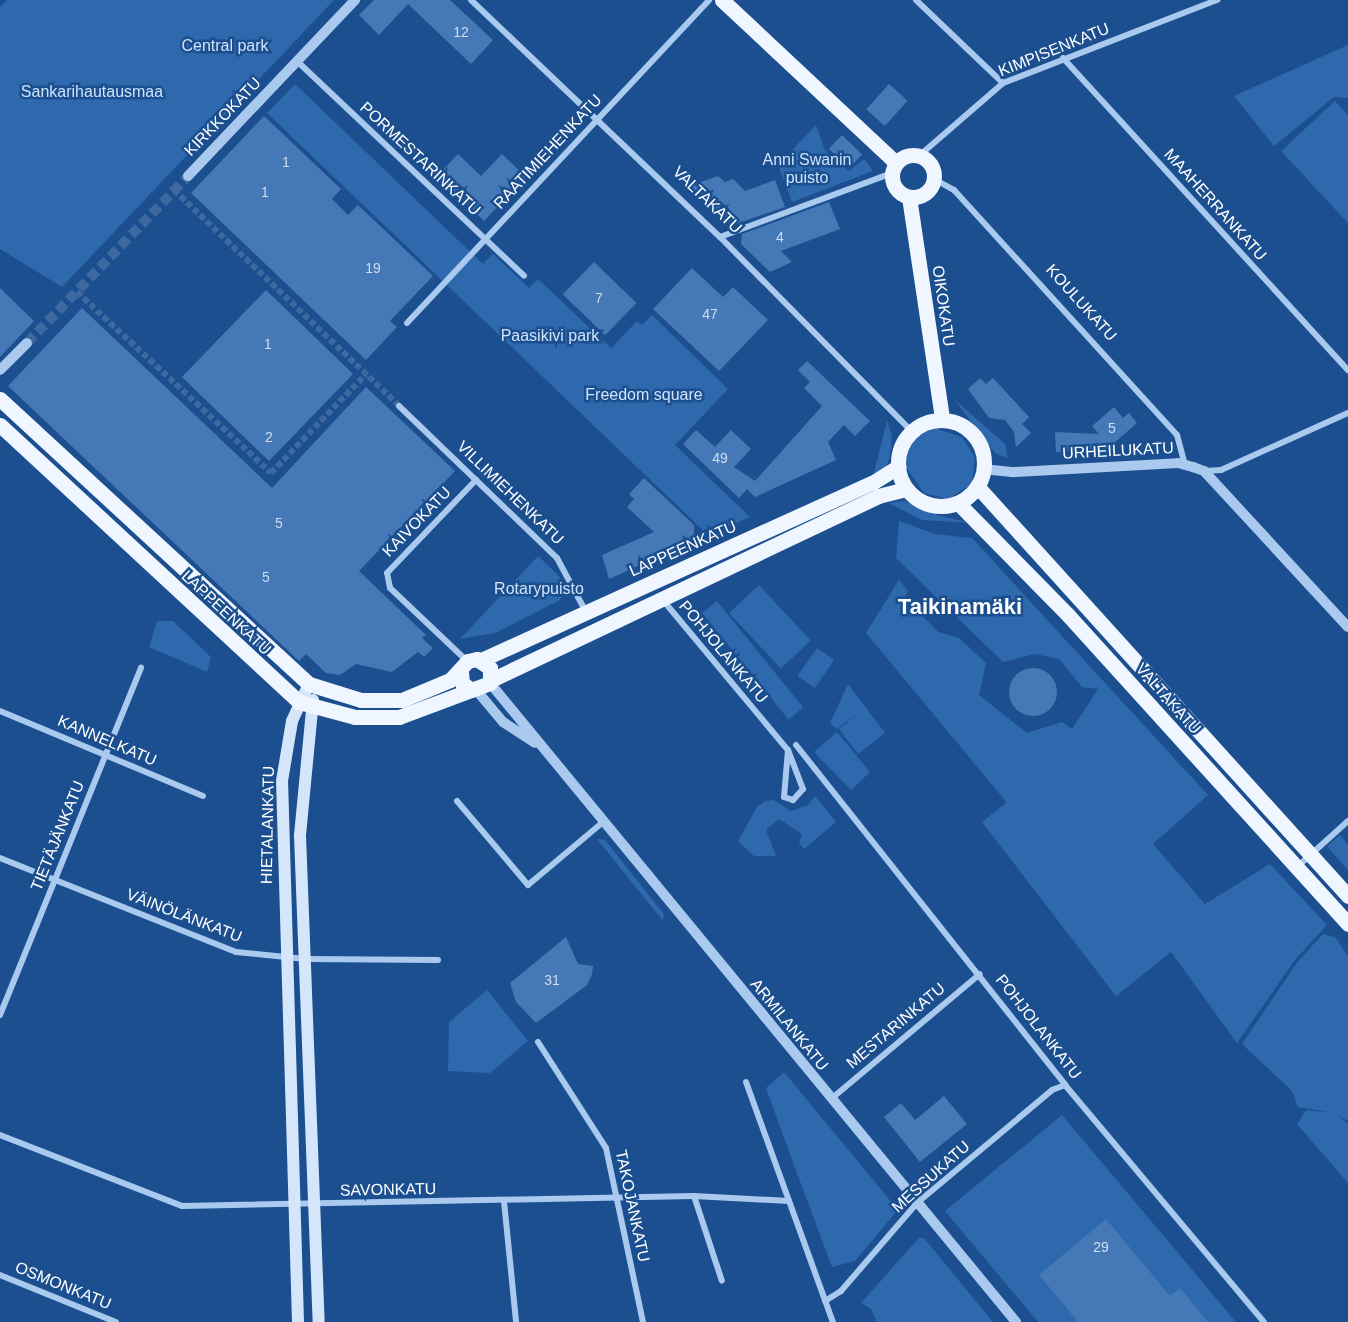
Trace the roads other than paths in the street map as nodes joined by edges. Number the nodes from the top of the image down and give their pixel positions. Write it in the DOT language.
graph roads {
  1 [pos="355,0"];
  2 [pos="471,0"];
  3 [pos="709,0"];
  4 [pos="722,0"];
  5 [pos="916,0"];
  6 [pos="1217,0"];
  7 [pos="1063,58"];
  8 [pos="298,62"];
  9 [pos="1003,82"];
  10 [pos="597,119"];
  11 [pos="920,155"];
  12 [pos="894,168"];
  13 [pos="188,176"];
  14 [pos="934,179"];
  15 [pos="909,197"];
  16 [pos="720,237"];
  17 [pos="486,239"];
  18 [pos="524,276"];
  19 [pos="407,322"];
  20 [pos="27,343"];
  21 [pos="0,370"];
  22 [pos="1348,370"];
  23 [pos="0,399"];
  24 [pos="399,405"];
  25 [pos="1348,413"];
  26 [pos="942,419"];
  27 [pos="0,425"];
  28 [pos="911,431"];
  29 [pos="1185,464"];
  30 [pos="898,467"];
  31 [pos="983,469"];
  32 [pos="1204,471"];
  33 [pos="476,480"];
  34 [pos="977,486"];
  35 [pos="906,489"];
  36 [pos="958,502"];
  37 [pos="662,599"];
  38 [pos="587,612"];
  39 [pos="1348,627"];
  40 [pos="470,664"];
  41 [pos="141,668"];
  42 [pos="309,684"];
  43 [pos="482,686"];
  44 [pos="299,702"];
  45 [pos="315,710"];
  46 [pos="0,711"];
  47 [pos="796,745"];
  48 [pos="541,747"];
  49 [pos="788,750"];
  50 [pos="106,755"];
  51 [pos="203,796"];
  52 [pos="458,801"];
  53 [pos="1348,821"];
  54 [pos="603,822"];
  55 [pos="1310,855"];
  56 [pos="0,858"];
  57 [pos="1297,868"];
  58 [pos="55,880"];
  59 [pos="1348,896"];
  60 [pos="1348,924"];
  61 [pos="285,958"];
  62 [pos="306,959"];
  63 [pos="438,960"];
  64 [pos="980,974"];
  65 [pos="0,1015"];
  66 [pos="538,1042"];
  67 [pos="746,1082"];
  68 [pos="1065,1084"];
  69 [pos="831,1099"];
  70 [pos="0,1135"];
  71 [pos="694,1196"];
  72 [pos="616,1197"];
  73 [pos="504,1202"];
  74 [pos="789,1202"];
  75 [pos="917,1203"];
  76 [pos="294,1206"];
  77 [pos="315,1206"];
  78 [pos="0,1275"];
  79 [pos="722,1281"];
  80 [pos="825,1300"];
  81 [pos="116,1322"];
  82 [pos="298,1322"];
  83 [pos="319,1322"];
  84 [pos="516,1322"];
  85 [pos="643,1322"];
  86 [pos="833,1322"];
  87 [pos="1016,1322"];
  88 [pos="1264,1322"];
  1 -- 8 [label="street, KIRKKOKATU"];
  2 -- 10 [label="street, VALTAKATU"];
  3 -- 10 [label="street, RAATIMIEHENKATU"];
  4 -- 12 [label="main road"];
  5 -- 9 [label="street"];
  6 -- 7 [label="street, KIMPISENKATU"];
  7 -- 9 [label="street, KIMPISENKATU"];
  7 -- 22 [label="street, MAAHERRANKATU"];
  8 -- 13 [label="street, KIRKKOKATU"];
  8 -- 17 [label="street, PORMESTARINKATU"];
  9 -- 11 [label="street, KIMPISENKATU"];
  10 -- 16 [label="street, VALTAKATU"];
  10 -- 17 [label="street, RAATIMIEHENKATU"];
  11 -- 12 [label="main road"];
  11 -- 14 [label="main road"];
  12 -- 15 [label="main road"];
  12 -- 16 [label="street"];
  14 -- 15 [label="main road"];
  14 -- 29 [label="street, KOULUKATU"];
  15 -- 26 [label="main road, OIKOKATU"];
  16 -- 28 [label="street, VALTAKATU"];
  17 -- 18 [label="street, PORMESTARINKATU"];
  17 -- 19 [label="street, RAATIMIEHENKATU"];
  20 -- 21 [label="street"];
  23 -- 42 [label="main road, LAPPEENKATU"];
  24 -- 33 [label="street, VILLIMIEHENKATU"];
  25 -- 32 [label="street"];
  26 -- 28 [label="main road"];
  26 -- 31 [label="main road"];
  27 -- 44 [label="main road, LAPPEENKATU"];
  28 -- 30 [label="main road"];
  29 -- 31 [label="street, URHEILUKATU"];
  29 -- 32 [label="street, URHEILUKATU"];
  30 -- 35 [label="main road"];
  30 -- 38 [label="main road, LAPPEENKATU"];
  31 -- 34 [label="main road"];
  32 -- 39 [label="street"];
  33 -- 38 [label="street, VILLIMIEHENKATU"];
  33 -- 40 [label="street, KAIVOKATU"];
  34 -- 36 [label="main road"];
  34 -- 55 [label="main road, VALTAKATU"];
  35 -- 36 [label="main road"];
  35 -- 37 [label="main road, LAPPEENKATU"];
  36 -- 57 [label="main road, VALTAKATU"];
  37 -- 43 [label="main road, LAPPEENKATU"];
  37 -- 49 [label="street, POHJOLANKATU"];
  38 -- 40 [label="main road, LAPPEENKATU"];
  40 -- 42 [label="main road, LAPPEENKATU"];
  40 -- 43 [label="main road"];
  40 -- 43 [label="main road"];
  41 -- 50 [label="street, TIETÄJÄNKATU"];
  42 -- 44 [label="main road, HIETALANKATU"];
  42 -- 45 [label="main road, HIETALANKATU"];
  43 -- 45 [label="main road, LAPPEENKATU"];
  43 -- 48 [label="street, ARMILANKATU"];
  43 -- 48 [label="street, ARMILANKATU"];
  44 -- 45 [label="main road, LAPPEENKATU"];
  44 -- 61 [label="main road, HIETALANKATU"];
  45 -- 62 [label="main road, HIETALANKATU"];
  46 -- 50 [label="street, KANNELKATU"];
  47 -- 64 [label="street, POHJOLANKATU"];
  48 -- 54 [label="street, ARMILANKATU"];
  49 -- 49 [label="street, POHJOLANKATU"];
  50 -- 51 [label="street, KANNELKATU"];
  50 -- 58 [label="street, TIETÄJÄNKATU"];
  52 -- 54 [label="street"];
  53 -- 55 [label="street"];
  54 -- 69 [label="street, ARMILANKATU"];
  55 -- 57 [label="street"];
  55 -- 59 [label="main road, VALTAKATU"];
  56 -- 58 [label="street, VÄINÖLÄNKATU"];
  57 -- 60 [label="main road, VALTAKATU"];
  58 -- 61 [label="street, VÄINÖLÄNKATU"];
  58 -- 65 [label="street, TIETÄJÄNKATU"];
  61 -- 62 [label="street, VÄINÖLÄNKATU"];
  61 -- 76 [label="main road, HIETALANKATU"];
  62 -- 63 [label="street, VÄINÖLÄNKATU"];
  62 -- 77 [label="main road, HIETALANKATU"];
  64 -- 68 [label="street, POHJOLANKATU"];
  64 -- 69 [label="street, MESTARINKATU"];
  66 -- 72 [label="street, TAKOJANKATU"];
  67 -- 74 [label="street"];
  68 -- 75 [label="street, MESSUKATU"];
  68 -- 88 [label="street, POHJOLANKATU"];
  69 -- 75 [label="street, ARMILANKATU"];
  70 -- 76 [label="street, SAVONKATU"];
  71 -- 72 [label="street, SAVONKATU"];
  71 -- 74 [label="street, SAVONKATU"];
  71 -- 79 [label="street"];
  72 -- 73 [label="street, SAVONKATU"];
  72 -- 85 [label="street, TAKOJANKATU"];
  73 -- 77 [label="street, SAVONKATU"];
  73 -- 84 [label="street"];
  74 -- 80 [label="street"];
  75 -- 80 [label="street, MESSUKATU"];
  75 -- 87 [label="street, ARMILANKATU"];
  76 -- 77 [label="street, SAVONKATU"];
  76 -- 82 [label="main road, HIETALANKATU"];
  77 -- 83 [label="main road, HIETALANKATU"];
  78 -- 81 [label="street, OSMONKATU"];
  80 -- 86 [label="street"];
}
